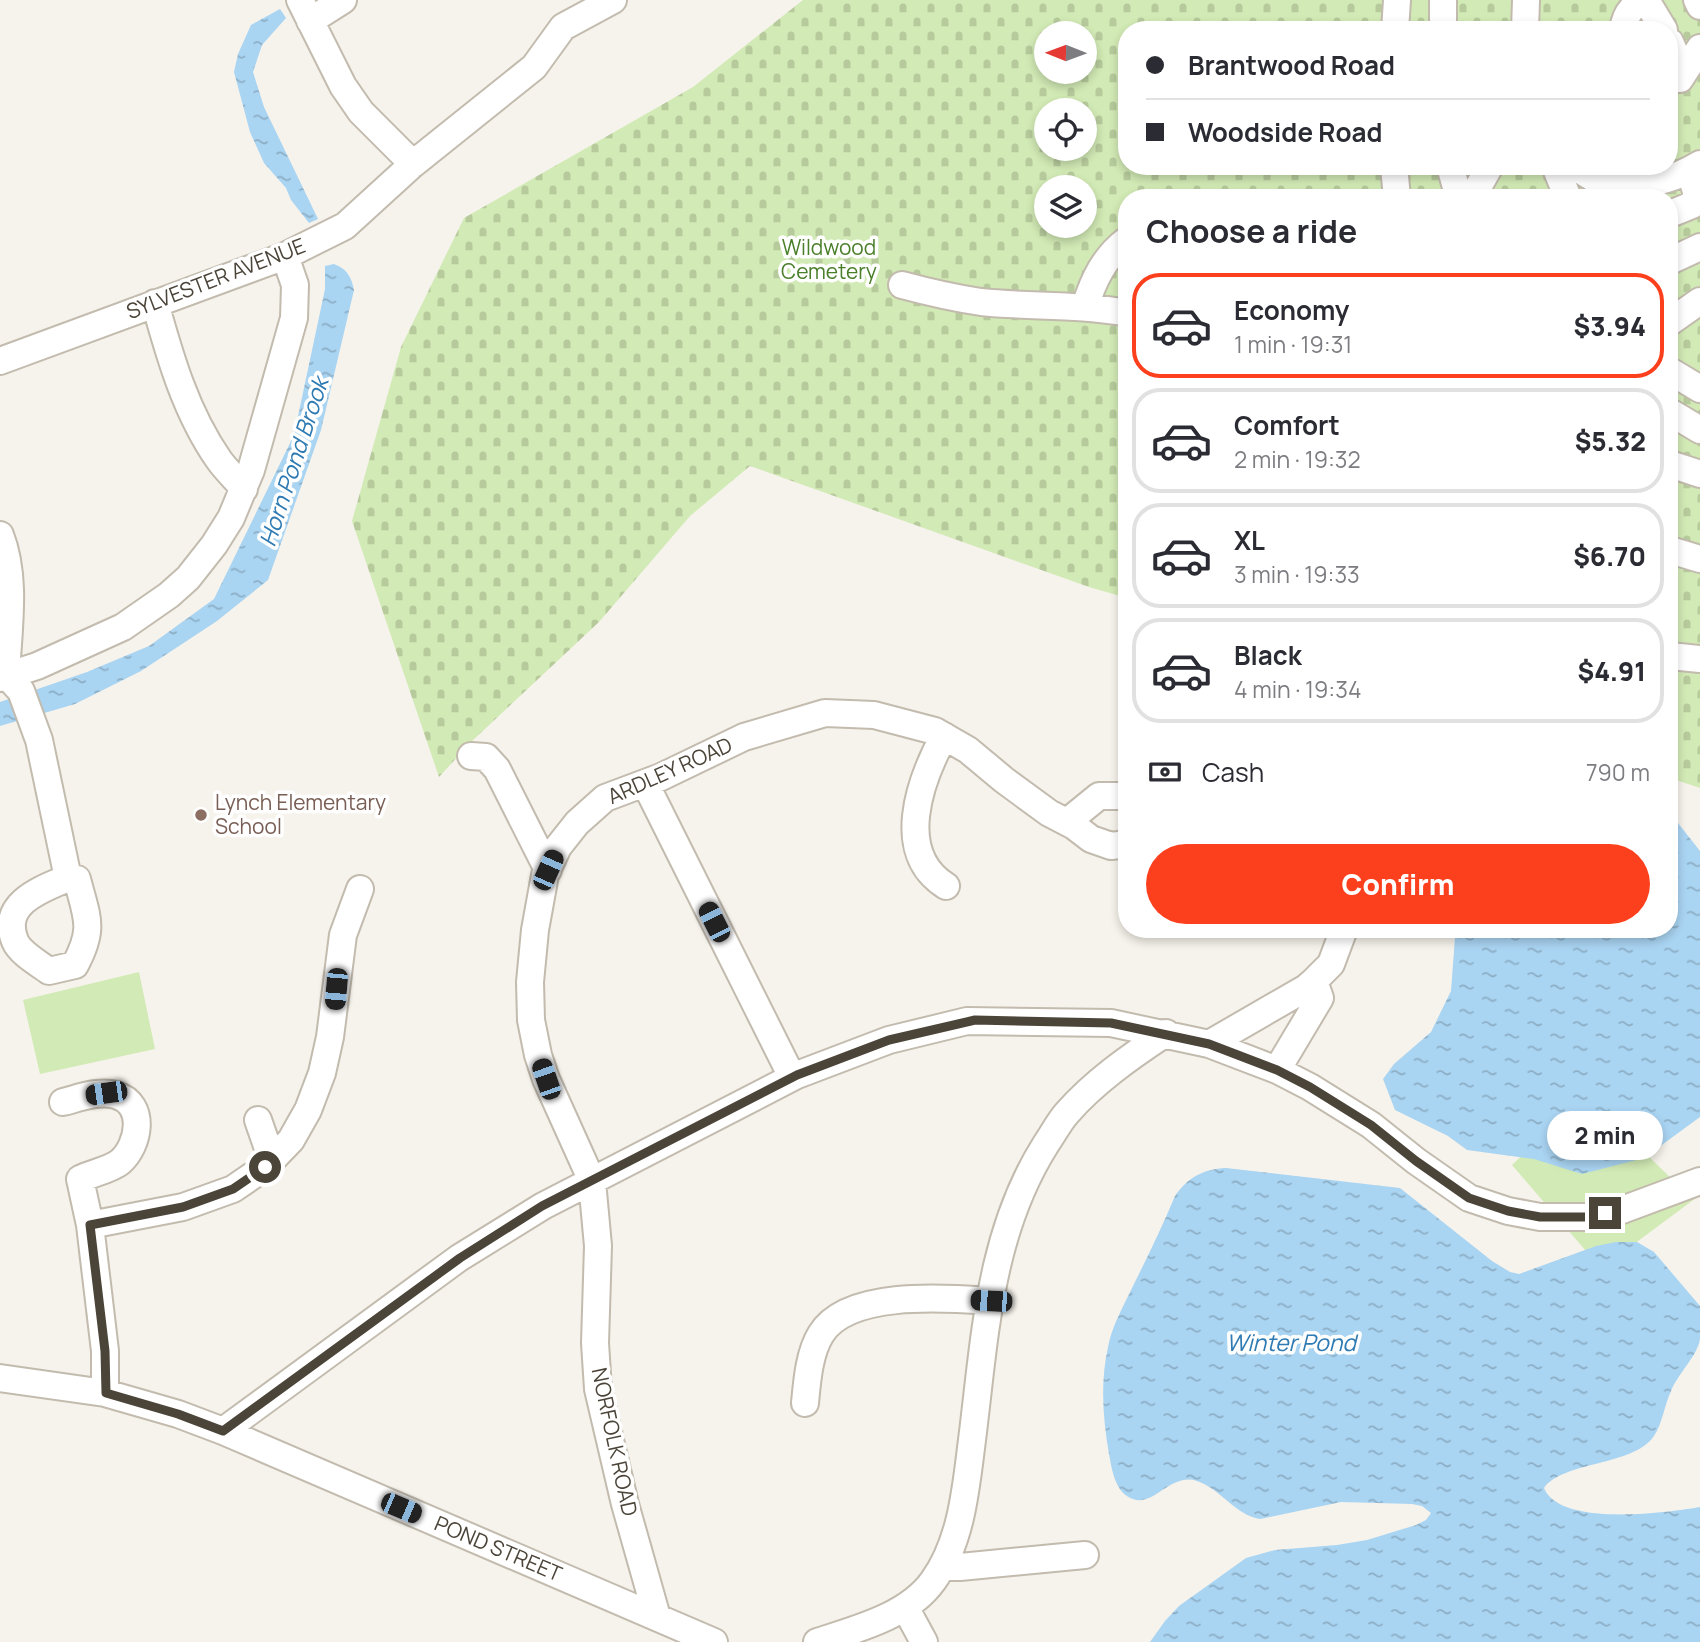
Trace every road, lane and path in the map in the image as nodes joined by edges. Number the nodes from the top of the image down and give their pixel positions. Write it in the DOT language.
graph roads {
  1 [pos="343,0"];
  2 [pos="572,0"];
  3 [pos="613,0"];
  4 [pos="1397,0"];
  5 [pos="1443,0"];
  6 [pos="1526,0"];
  7 [pos="1646,0"];
  8 [pos="1697,0"];
  9 [pos="1700,6"];
  10 [pos="305,10"];
  11 [pos="1396,21"];
  12 [pos="1443,21"];
  13 [pos="1525,21"];
  14 [pos="1625,21"];
  15 [pos="1659,21"];
  16 [pos="563,27"];
  17 [pos="1696,53"];
  18 [pos="1678,60"];
  19 [pos="1678,79"];
  20 [pos="413,164"];
  21 [pos="1695,167"];
  22 [pos="1582,175"];
  23 [pos="1595,189"];
  24 [pos="1608,189"];
  25 [pos="1678,211"];
  26 [pos="1700,247"];
  27 [pos="1118,249"];
  28 [pos="285,256"];
  29 [pos="1678,257"];
  30 [pos="902,285"];
  31 [pos="1700,301"];
  32 [pos="155,303"];
  33 [pos="1085,307"];
  34 [pos="1118,312"];
  35 [pos="1678,316"];
  36 [pos="0,361"];
  37 [pos="1678,417"];
  38 [pos="1700,430"];
  39 [pos="1678,467"];
  40 [pos="1700,474"];
  41 [pos="244,489"];
  42 [pos="0,535"];
  43 [pos="1678,552"];
  44 [pos="1700,559"];
  45 [pos="1678,657"];
  46 [pos="1700,659"];
  47 [pos="9,681"];
  48 [pos="940,734"];
  49 [pos="471,756"];
  50 [pos="645,783"];
  51 [pos="1118,796"];
  52 [pos="1067,822"];
  53 [pos="1118,845"];
  54 [pos="548,870"];
  55 [pos="68,878"];
  56 [pos="946,886"];
  57 [pos="360,889"];
  58 [pos="1341,938"];
  59 [pos="1314,981"];
  60 [pos="1166,1033"];
  61 [pos="1209,1044"];
  62 [pos="1277,1070"];
  63 [pos="792,1077"];
  64 [pos="63,1102"];
  65 [pos="258,1120"];
  66 [pos="272,1160"];
  67 [pos="592,1181"];
  68 [pos="1700,1181"];
  69 [pos="90,1225"];
  70 [pos="991,1301"];
  71 [pos="0,1378"];
  72 [pos="106,1393"];
  73 [pos="806,1403"];
  74 [pos="223,1431"];
  75 [pos="1085,1555"];
  76 [pos="942,1567"];
  77 [pos="905,1607"];
  78 [pos="657,1617"];
  79 [pos="714,1642"];
  80 [pos="817,1642"];
  81 [pos="924,1642"];
  1 -- 10 [label="street"];
  2 -- 16 [label="street"];
  3 -- 16 [label="street"];
  4 -- 11 [label="street"];
  5 -- 12 [label="street"];
  6 -- 13 [label="street"];
  7 -- 14 [label="street"];
  7 -- 15 [label="street"];
  8 -- 9 [label="street"];
  10 -- 20 [label="street"];
  16 -- 20 [label="street, SYLVESTER AVENUE"];
  17 -- 18 [label="street"];
  17 -- 19 [label="street"];
  20 -- 28 [label="street, SYLVESTER AVENUE"];
  21 -- 24 [label="street"];
  21 -- 25 [label="street"];
  22 -- 23 [label="street"];
  26 -- 29 [label="street"];
  27 -- 33 [label="street"];
  28 -- 32 [label="street, SYLVESTER AVENUE"];
  28 -- 41 [label="street"];
  30 -- 33 [label="street"];
  31 -- 35 [label="street"];
  32 -- 36 [label="street, SYLVESTER AVENUE"];
  32 -- 41 [label="street"];
  33 -- 34 [label="street"];
  37 -- 38 [label="street"];
  39 -- 40 [label="street"];
  41 -- 47 [label="street"];
  42 -- 47 [label="street"];
  43 -- 44 [label="street"];
  45 -- 46 [label="street"];
  47 -- 55 [label="street"];
  48 -- 50 [label="street, ARDLEY ROAD"];
  48 -- 52 [label="street, ARDLEY ROAD"];
  48 -- 56 [label="street"];
  49 -- 54 [label="street"];
  50 -- 54 [label="street, ARDLEY ROAD"];
  50 -- 63 [label="street"];
  51 -- 52 [label="street"];
  52 -- 53 [label="street, ARDLEY ROAD"];
  54 -- 67 [label="street, ARDLEY ROAD"];
  57 -- 66 [label="street"];
  58 -- 59 [label="street"];
  59 -- 61 [label="street"];
  59 -- 62 [label="street"];
  60 -- 61 [label="street"];
  60 -- 63 [label="street"];
  60 -- 70 [label="street"];
  61 -- 62 [label="street"];
  62 -- 68 [label="street"];
  63 -- 67 [label="street"];
  64 -- 69 [label="street"];
  65 -- 66 [label="street"];
  66 -- 69 [label="street"];
  67 -- 74 [label="street"];
  67 -- 78 [label="street, NORFOLK ROAD"];
  69 -- 72 [label="street"];
  70 -- 73 [label="street"];
  70 -- 76 [label="street"];
  71 -- 72 [label="street, POND STREET"];
  72 -- 74 [label="street, POND STREET"];
  74 -- 78 [label="street, POND STREET"];
  75 -- 76 [label="street"];
  76 -- 77 [label="street"];
  77 -- 80 [label="street"];
  77 -- 81 [label="street"];
  78 -- 79 [label="street, POND STREET"];
}
